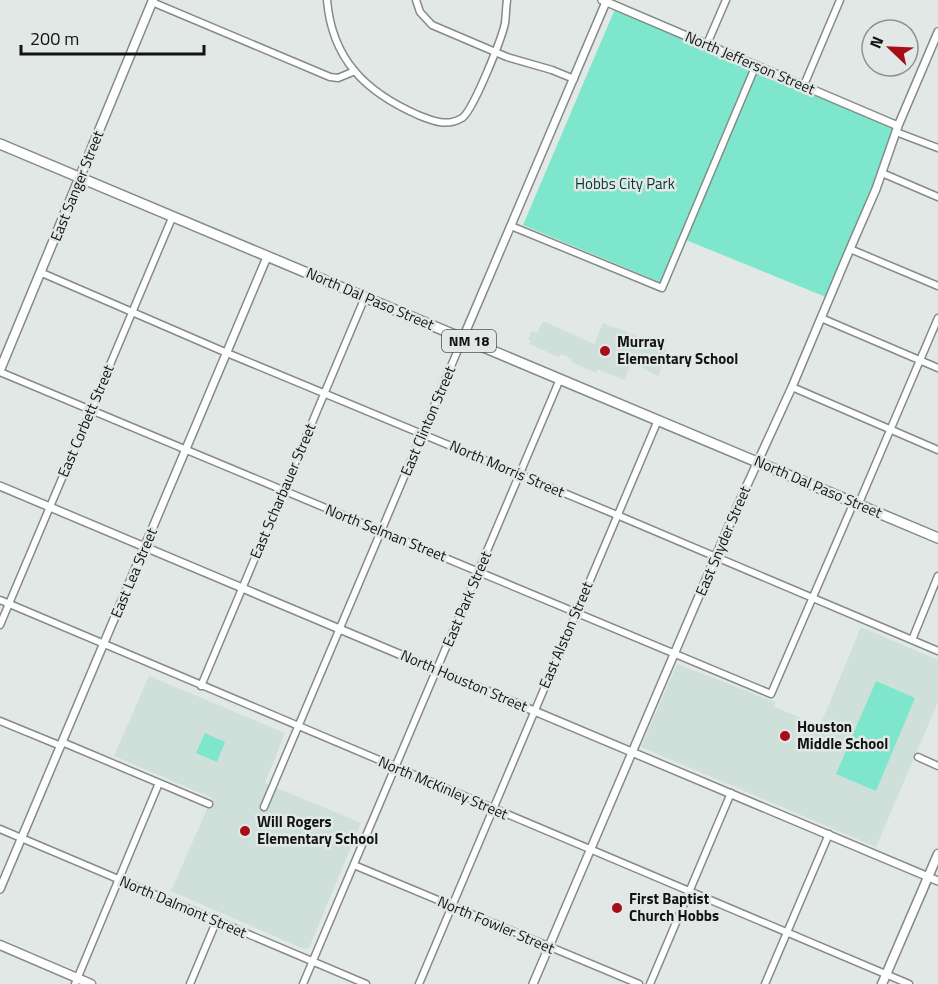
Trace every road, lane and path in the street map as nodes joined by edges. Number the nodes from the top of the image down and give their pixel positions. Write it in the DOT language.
graph roads {
  1 [pos="327,0"];
  2 [pos="416,0"];
  3 [pos="507,0"];
  4 [pos="726,0"];
  5 [pos="840,0"];
  6 [pos="153,1"];
  7 [pos="607,1"];
  8 [pos="938,32"];
  9 [pos="707,44"];
  10 [pos="495,52"];
  11 [pos="756,65"];
  12 [pos="355,71"];
  13 [pos="574,79"];
  14 [pos="804,85"];
  15 [pos="897,129"];
  16 [pos="0,146"];
  17 [pos="938,148"];
  18 [pos="882,173"];
  19 [pos="81,178"];
  20 [pos="938,197"];
  21 [pos="172,218"];
  22 [pos="511,226"];
  23 [pos="850,249"];
  24 [pos="267,256"];
  25 [pos="42,273"];
  26 [pos="938,286"];
  27 [pos="365,297"];
  28 [pos="132,312"];
  29 [pos="821,318"];
  30 [pos="938,318"];
  31 [pos="463,338"];
  32 [pos="227,353"];
  33 [pos="920,361"];
  34 [pos="938,368"];
  35 [pos="0,371"];
  36 [pos="560,379"];
  37 [pos="792,387"];
  38 [pos="324,393"];
  39 [pos="90,410"];
  40 [pos="658,420"];
  41 [pos="892,429"];
  42 [pos="423,434"];
  43 [pos="185,450"];
  44 [pos="938,450"];
  45 [pos="758,462"];
  46 [pos="520,474"];
  47 [pos="0,486"];
  48 [pos="283,491"];
  49 [pos="857,503"];
  50 [pos="50,507"];
  51 [pos="617,515"];
  52 [pos="380,532"];
  53 [pos="938,538"];
  54 [pos="145,547"];
  55 [pos="716,557"];
  56 [pos="478,572"];
  57 [pos="938,576"];
  58 [pos="242,588"];
  59 [pos="813,598"];
  60 [pos="0,600"];
  61 [pos="9,604"];
  62 [pos="576,613"];
  63 [pos="0,625"];
  64 [pos="339,629"];
  65 [pos="912,640"];
  66 [pos="104,645"];
  67 [pos="938,651"];
  68 [pos="675,654"];
  69 [pos="437,670"];
  70 [pos="201,686"];
  71 [pos="534,711"];
  72 [pos="0,721"];
  73 [pos="298,727"];
  74 [pos="62,744"];
  75 [pos="632,752"];
  76 [pos="918,758"];
  77 [pos="938,766"];
  78 [pos="395,768"];
  79 [pos="159,783"];
  80 [pos="731,793"];
  81 [pos="209,804"];
  82 [pos="264,807"];
  83 [pos="493,809"];
  84 [pos="0,829"];
  85 [pos="829,834"];
  86 [pos="22,838"];
  87 [pos="592,848"];
  88 [pos="938,854"];
  89 [pos="354,865"];
  90 [pos="928,877"];
  91 [pos="118,880"];
  92 [pos="938,881"];
  93 [pos="0,889"];
  94 [pos="690,890"];
  95 [pos="452,906"];
  96 [pos="216,922"];
  97 [pos="789,932"];
  98 [pos="0,945"];
  99 [pos="549,947"];
  100 [pos="313,961"];
  101 [pos="886,974"];
  102 [pos="76,981"];
  103 [pos="92,984"];
  104 [pos="190,984"];
  105 [pos="303,984"];
  106 [pos="366,984"];
  107 [pos="419,984"];
  108 [pos="533,984"];
  109 [pos="639,984"];
  110 [pos="650,984"];
  111 [pos="765,984"];
  112 [pos="882,984"];
  113 [pos="909,984"];
  1 -- 12 [label="street"];
  2 -- 10 [label="street"];
  3 -- 10 [label="street"];
  4 -- 9 [label="street"];
  5 -- 14 [label="street"];
  6 -- 12 [label="street"];
  6 -- 19 [label="main road, East Sanger Street"];
  7 -- 9 [label="street, North Jefferson Street"];
  7 -- 13 [label="street, East Clinton Street"];
  8 -- 15 [label="street, East Snyder Street"];
  9 -- 11 [label="street, North Jefferson Street"];
  10 -- 12 [label="street"];
  10 -- 13 [label="street"];
  11 -- 14 [label="street, North Jefferson Street"];
  11 -- 22 [label="street"];
  13 -- 22 [label="street, East Clinton Street"];
  14 -- 15 [label="street, North Jefferson Street"];
  15 -- 17 [label="street"];
  15 -- 18 [label="street, East Snyder Street"];
  16 -- 19 [label="main road, North Dal Paso Street / NM 18"];
  18 -- 20 [label="street"];
  18 -- 23 [label="street, East Snyder Street"];
  19 -- 21 [label="main road, North Dal Paso Street / NM 18"];
  19 -- 25 [label="main road, East Sanger Street"];
  21 -- 24 [label="main road, North Dal Paso Street / NM 18"];
  21 -- 28 [label="street, East Corbett Street"];
  22 -- 31 [label="street, East Clinton Street"];
  23 -- 26 [label="street"];
  23 -- 29 [label="street, East Snyder Street"];
  24 -- 27 [label="main road, North Dal Paso Street / NM 18"];
  24 -- 32 [label="street, East Lea Street"];
  25 -- 28 [label="street, North Morris Street"];
  25 -- 35 [label="main road, East Sanger Street"];
  27 -- 31 [label="main road, North Dal Paso Street / NM 18"];
  27 -- 38 [label="street, East Scharbauer Street"];
  28 -- 32 [label="street, North Morris Street"];
  28 -- 39 [label="street, East Corbett Street"];
  29 -- 33 [label="street"];
  29 -- 37 [label="street, East Snyder Street"];
  30 -- 33 [label="street"];
  31 -- 36 [label="main road, North Dal Paso Street / NM 18"];
  31 -- 42 [label="street, East Clinton Street"];
  32 -- 38 [label="street, North Morris Street"];
  32 -- 43 [label="street, East Lea Street"];
  33 -- 34 [label="street"];
  33 -- 41 [label="street"];
  35 -- 39 [label="street, North Selman Street"];
  36 -- 40 [label="main road, North Dal Paso Street / NM 18"];
  36 -- 46 [label="street, East Park Street"];
  37 -- 41 [label="street"];
  37 -- 45 [label="street, East Snyder Street"];
  38 -- 42 [label="street, North Morris Street"];
  38 -- 48 [label="street, East Scharbauer Street"];
  39 -- 43 [label="street, North Selman Street"];
  39 -- 50 [label="street, East Corbett Street"];
  40 -- 45 [label="main road, North Dal Paso Street / NM 18"];
  40 -- 51 [label="street, East Alston Street"];
  41 -- 44 [label="street"];
  41 -- 49 [label="street"];
  42 -- 46 [label="street, North Morris Street"];
  42 -- 52 [label="street, East Clinton Street"];
  43 -- 48 [label="street, North Selman Street"];
  43 -- 54 [label="street, East Lea Street"];
  45 -- 49 [label="main road, North Dal Paso Street / NM 18"];
  45 -- 55 [label="street, East Snyder Street"];
  46 -- 51 [label="street, North Morris Street"];
  46 -- 56 [label="street, East Park Street"];
  47 -- 50 [label="street, North Houston Street"];
  48 -- 52 [label="street, North Selman Street"];
  48 -- 58 [label="street, East Scharbauer Street"];
  49 -- 53 [label="main road, North Dal Paso Street / NM 18"];
  49 -- 59 [label="street"];
  50 -- 54 [label="street, North Houston Street"];
  50 -- 61 [label="street, East Corbett Street"];
  51 -- 55 [label="street, North Morris Street"];
  51 -- 62 [label="street, East Alston Street"];
  52 -- 56 [label="street, North Selman Street"];
  52 -- 64 [label="street, East Clinton Street"];
  54 -- 58 [label="street, North Houston Street"];
  54 -- 66 [label="street, East Lea Street"];
  55 -- 59 [label="street, North Morris Street"];
  55 -- 68 [label="street, East Snyder Street"];
  56 -- 62 [label="street, North Selman Street"];
  56 -- 69 [label="street, East Park Street"];
  57 -- 65 [label="street"];
  58 -- 64 [label="street, North Houston Street"];
  58 -- 70 [label="street, East Scharbauer Street"];
  59 -- 65 [label="street, North Morris Street"];
  59 -- 68 [label="street, North Selman Street"];
  60 -- 61 [label="street, North McKinley Street"];
  61 -- 63 [label="street, East Corbett Street"];
  61 -- 66 [label="street, North McKinley Street"];
  62 -- 68 [label="street, North Selman Street"];
  62 -- 71 [label="street, East Alston Street"];
  64 -- 69 [label="street, North Houston Street"];
  64 -- 73 [label="street, East Clinton Street"];
  65 -- 67 [label="street, North Morris Street"];
  66 -- 70 [label="street, North McKinley Street"];
  66 -- 74 [label="street, East Lea Street"];
  68 -- 75 [label="street, East Snyder Street"];
  69 -- 71 [label="street, North Houston Street"];
  69 -- 78 [label="street, East Park Street"];
  70 -- 73 [label="street, North McKinley Street"];
  71 -- 75 [label="street, North Houston Street"];
  71 -- 83 [label="street, East Alston Street"];
  72 -- 74 [label="street"];
  73 -- 78 [label="street, North McKinley Street"];
  73 -- 82 [label="street, East Clinton Street"];
  74 -- 79 [label="street"];
  74 -- 86 [label="street, East Lea Street"];
  75 -- 80 [label="street, North Houston Street"];
  75 -- 87 [label="street, East Snyder Street"];
  76 -- 77 [label="street"];
  78 -- 83 [label="street, North McKinley Street"];
  78 -- 89 [label="street, East Park Street"];
  79 -- 81 [label="street"];
  79 -- 91 [label="street"];
  80 -- 85 [label="street, North Houston Street"];
  80 -- 94 [label="street"];
  83 -- 87 [label="street, North McKinley Street"];
  83 -- 95 [label="street, East Alston Street"];
  84 -- 86 [label="street, North Dalmont Street"];
  85 -- 90 [label="street, North Houston Street"];
  85 -- 97 [label="street"];
  86 -- 91 [label="street, North Dalmont Street"];
  86 -- 93 [label="street, East Lea Street"];
  87 -- 94 [label="street, North McKinley Street"];
  87 -- 99 [label="street, East Snyder Street"];
  88 -- 90 [label="main road"];
  89 -- 95 [label="street, North Fowler Street"];
  89 -- 100 [label="street, East Park Street"];
  90 -- 92 [label="street, North Houston Street"];
  90 -- 101 [label="main road"];
  91 -- 96 [label="street, North Dalmont Street"];
  91 -- 102 [label="street"];
  94 -- 97 [label="street, North McKinley Street"];
  94 -- 110 [label="street"];
  95 -- 99 [label="street, North Fowler Street"];
  95 -- 107 [label="street, East Alston Street"];
  96 -- 100 [label="street, North Dalmont Street"];
  96 -- 104 [label="street"];
  97 -- 101 [label="street, North McKinley Street"];
  97 -- 111 [label="street"];
  98 -- 102 [label="main road"];
  99 -- 108 [label="street, East Snyder Street"];
  99 -- 109 [label="street, North Fowler Street"];
  100 -- 105 [label="street, East Park Street"];
  100 -- 106 [label="street, North Dalmont Street"];
  101 -- 112 [label="main road"];
  101 -- 113 [label="street, North McKinley Street"];
  102 -- 103 [label="main road"];
}
